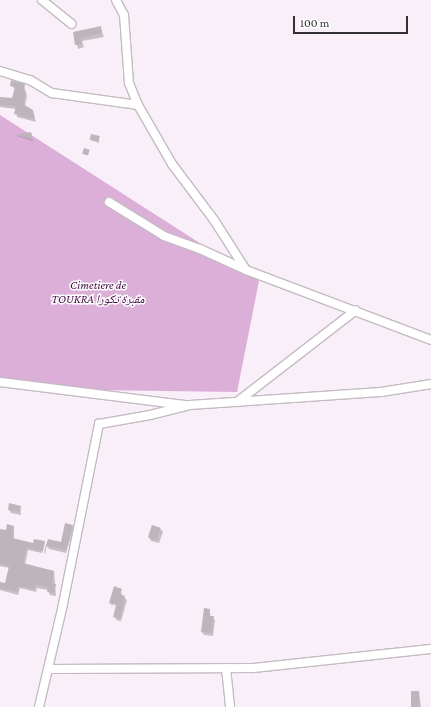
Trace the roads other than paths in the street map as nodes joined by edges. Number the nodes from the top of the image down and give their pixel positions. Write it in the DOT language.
graph roads {
  1 [pos="42,0"];
  2 [pos="116,0"];
  3 [pos="72,24"];
  4 [pos="0,71"];
  5 [pos="138,105"];
  6 [pos="109,202"];
  7 [pos="246,270"];
  8 [pos="356,310"];
  9 [pos="431,340"];
  10 [pos="0,382"];
  11 [pos="431,384"];
  12 [pos="236,402"];
  13 [pos="190,405"];
  14 [pos="431,649"];
  15 [pos="226,668"];
  16 [pos="49,669"];
  17 [pos="39,707"];
  18 [pos="230,707"];
  1 -- 3 [label="street"];
  2 -- 5 [label="street"];
  4 -- 5 [label="street"];
  5 -- 7 [label="street"];
  6 -- 7 [label="street"];
  7 -- 8 [label="street"];
  8 -- 9 [label="street"];
  8 -- 12 [label="street"];
  10 -- 13 [label="street"];
  11 -- 12 [label="street"];
  12 -- 13 [label="street"];
  13 -- 16 [label="street"];
  14 -- 15 [label="street"];
  15 -- 16 [label="street"];
  15 -- 18 [label="street"];
  16 -- 17 [label="street"];
}
